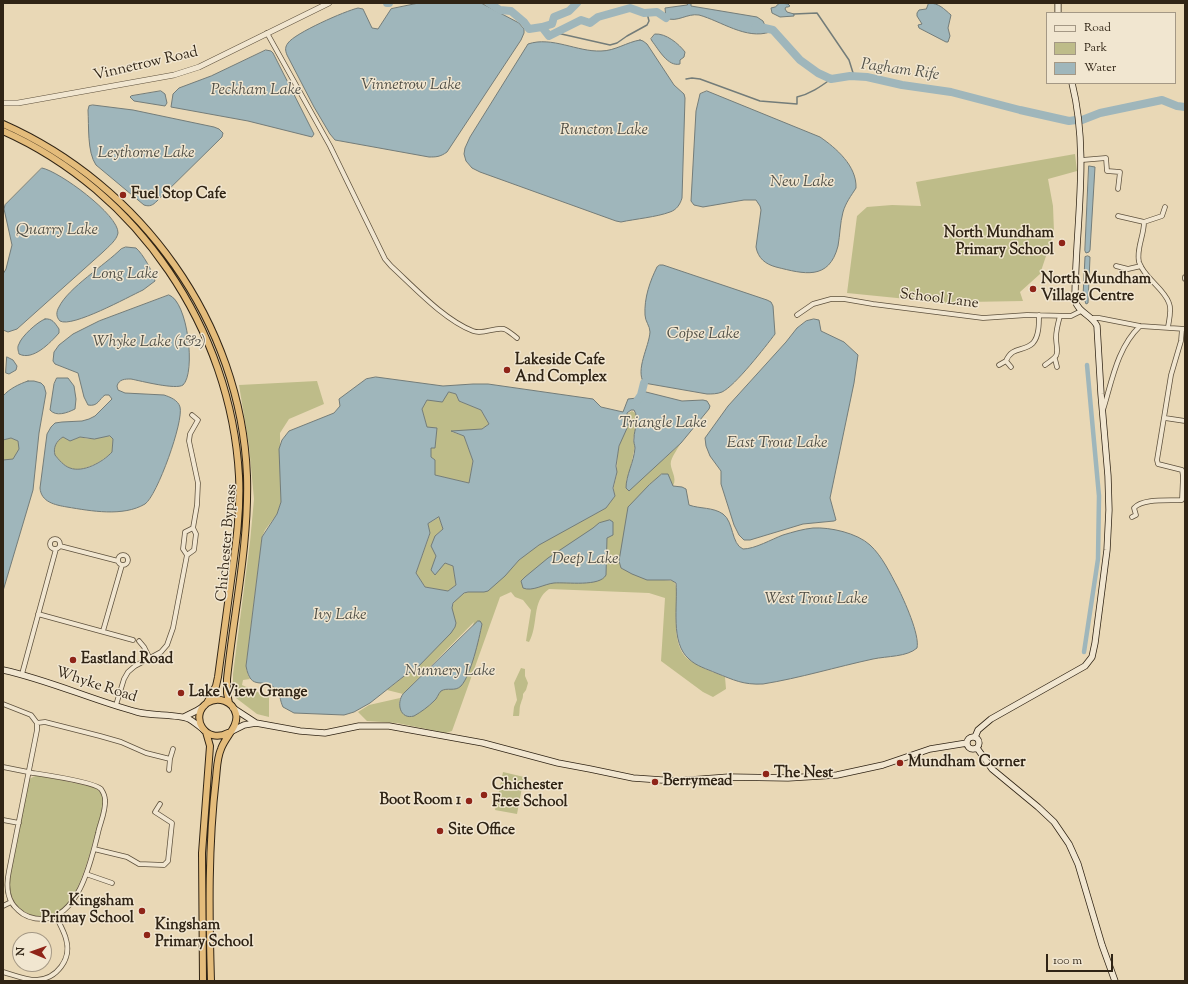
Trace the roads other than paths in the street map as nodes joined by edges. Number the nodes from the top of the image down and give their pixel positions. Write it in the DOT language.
graph roads {
  1 [pos="329,3"];
  2 [pos="267,33"];
  3 [pos="1072,84"];
  4 [pos="3,103"];
  5 [pos="3,124"];
  6 [pos="3,131"];
  7 [pos="1082,160"];
  8 [pos="1118,190"];
  9 [pos="1165,207"];
  10 [pos="1118,216"];
  11 [pos="1144,222"];
  12 [pos="1116,266"];
  13 [pos="1141,266"];
  14 [pos="1081,311"];
  15 [pos="798,315"];
  16 [pos="1039,316"];
  17 [pos="1060,316"];
  18 [pos="1092,318"];
  19 [pos="1140,326"];
  20 [pos="1168,327"];
  21 [pos="1184,329"];
  22 [pos="516,338"];
  23 [pos="1181,341"];
  24 [pos="1185,346"];
  25 [pos="1054,359"];
  26 [pos="1006,361"];
  27 [pos="999,365"];
  28 [pos="1046,365"];
  29 [pos="1011,367"];
  30 [pos="1057,367"];
  31 [pos="1102,412"];
  32 [pos="192,415"];
  33 [pos="1165,418"];
  34 [pos="1185,421"];
  35 [pos="1132,517"];
  36 [pos="193,528"];
  37 [pos="187,555"];
  38 [pos="118,561"];
  39 [pos="122,565"];
  40 [pos="38,614"];
  41 [pos="104,631"];
  42 [pos="133,640"];
  43 [pos="139,641"];
  44 [pos="149,658"];
  45 [pos="3,670"];
  46 [pos="22,674"];
  47 [pos="3,704"];
  48 [pos="116,705"];
  49 [pos="206,705"];
  50 [pos="231,706"];
  51 [pos="183,717"];
  52 [pos="37,723"];
  53 [pos="256,723"];
  54 [pos="205,731"];
  55 [pos="230,732"];
  56 [pos="975,737"];
  57 [pos="967,743"];
  58 [pos="976,748"];
  59 [pos="173,749"];
  60 [pos="170,759"];
  61 [pos="3,767"];
  62 [pos="169,770"];
  63 [pos="29,772"];
  64 [pos="160,804"];
  65 [pos="3,820"];
  66 [pos="18,823"];
  67 [pos="94,849"];
  68 [pos="86,874"];
  69 [pos="5,880"];
  70 [pos="112,883"];
  71 [pos="11,902"];
  72 [pos="3,906"];
  73 [pos="56,916"];
  74 [pos="3,972"];
  75 [pos="203,981"];
  76 [pos="211,981"];
  77 [pos="1115,981"];
  1 -- 2 [label="street, Vinnetrow Road"];
  2 -- 4 [label="street, Vinnetrow Road"];
  2 -- 22 [label="street"];
  3 -- 7 [label="main road"];
  5 -- 50 [label="highway, Chichester Bypass"];
  6 -- 49 [label="highway, Chichester Bypass"];
  7 -- 8 [label="street"];
  7 -- 14 [label="main road"];
  9 -- 11 [label="street"];
  10 -- 11 [label="street"];
  11 -- 13 [label="street"];
  12 -- 13 [label="street"];
  13 -- 20 [label="street"];
  14 -- 17 [label="street, School Lane"];
  14 -- 18 [label="main road"];
  15 -- 16 [label="street, School Lane"];
  16 -- 17 [label="street, School Lane"];
  16 -- 26 [label="street"];
  17 -- 25 [label="street"];
  18 -- 19 [label="street"];
  18 -- 31 [label="main road"];
  19 -- 20 [label="street"];
  19 -- 31 [label="street"];
  20 -- 21 [label="street"];
  21 -- 23 [label="street"];
  23 -- 24 [label="street"];
  23 -- 33 [label="street"];
  25 -- 28 [label="street"];
  25 -- 30 [label="street"];
  26 -- 27 [label="street"];
  26 -- 29 [label="street"];
  31 -- 56 [label="main road"];
  32 -- 36 [label="street"];
  33 -- 34 [label="street"];
  33 -- 35 [label="street"];
  36 -- 37 [label="street"];
  36 -- 37 [label="street"];
  37 -- 44 [label="street"];
  38 -- 39 [label="street"];
  38 -- 39 [label="street"];
  38 -- 40 [label="street"];
  39 -- 41 [label="street"];
  40 -- 41 [label="street"];
  40 -- 46 [label="street"];
  41 -- 42 [label="street"];
  43 -- 44 [label="street"];
  44 -- 48 [label="street"];
  45 -- 46 [label="main road, Whyke Road"];
  46 -- 48 [label="main road, Whyke Road"];
  47 -- 52 [label="street"];
  48 -- 51 [label="main road, Whyke Road"];
  49 -- 50 [label="highway"];
  49 -- 51 [label="main road"];
  49 -- 54 [label="highway"];
  50 -- 53 [label="main road"];
  50 -- 55 [label="highway"];
  51 -- 54 [label="main road, Whyke Road"];
  52 -- 60 [label="street"];
  52 -- 63 [label="street"];
  53 -- 55 [label="main road"];
  53 -- 57 [label="main road"];
  54 -- 55 [label="highway"];
  54 -- 75 [label="highway"];
  55 -- 76 [label="highway"];
  56 -- 57 [label="main road"];
  56 -- 58 [label="main road"];
  57 -- 58 [label="main road"];
  58 -- 77 [label="main road"];
  59 -- 60 [label="street"];
  60 -- 62 [label="street"];
  61 -- 63 [label="street"];
  63 -- 66 [label="street"];
  63 -- 67 [label="street"];
  64 -- 67 [label="street"];
  65 -- 66 [label="street"];
  66 -- 69 [label="street"];
  67 -- 68 [label="street"];
  68 -- 70 [label="street"];
  68 -- 73 [label="street"];
  69 -- 71 [label="street"];
  71 -- 72 [label="street"];
  71 -- 73 [label="street"];
  73 -- 74 [label="street"];
}
